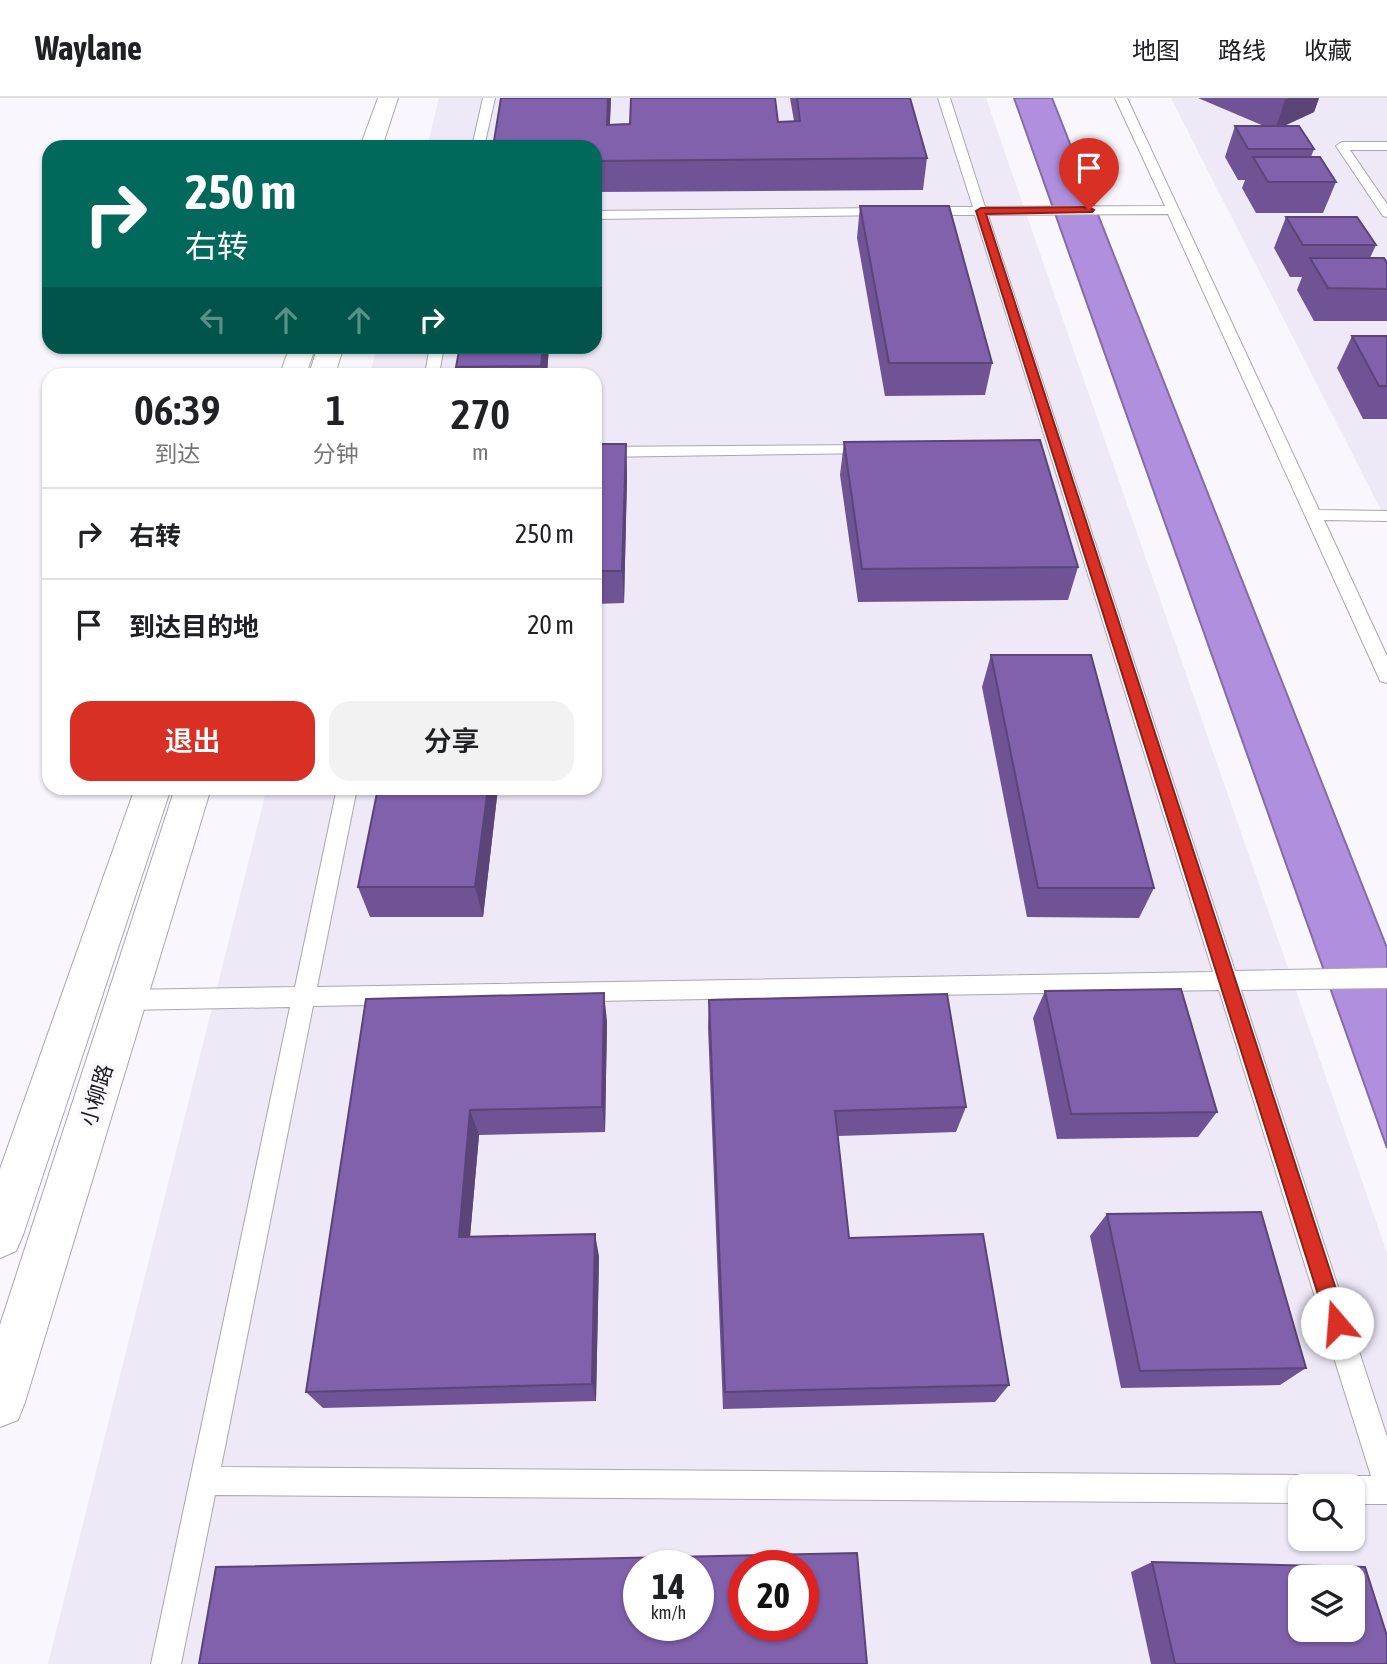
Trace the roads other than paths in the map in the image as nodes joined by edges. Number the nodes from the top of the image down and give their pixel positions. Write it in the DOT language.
graph roads {
  1 [pos="388,98"];
  2 [pos="409,98"];
  3 [pos="489,98"];
  4 [pos="944,98"];
  5 [pos="1121,98"];
  6 [pos="401,122"];
  7 [pos="373,140"];
  8 [pos="480,140"];
  9 [pos="1387,146"];
  10 [pos="1173,210"];
  11 [pos="981,211"];
  12 [pos="1387,213"];
  13 [pos="602,215"];
  14 [pos="889,449"];
  15 [pos="602,452"];
  16 [pos="1312,515"];
  17 [pos="1387,516"];
  18 [pos="1387,676"];
  19 [pos="151,795"];
  20 [pos="191,795"];
  21 [pos="346,795"];
  22 [pos="1387,978"];
  23 [pos="1227,982"];
  24 [pos="304,997"];
  25 [pos="126,1000"];
  26 [pos="0,1235"];
  27 [pos="0,1402"];
  28 [pos="204,1481"];
  29 [pos="1387,1481"];
  30 [pos="1288,1489"];
  31 [pos="1365,1490"];
  32 [pos="1387,1490"];
  33 [pos="166,1664"];
  1 -- 7 [label="street"];
  2 -- 6 [label="street"];
  3 -- 8 [label="lane"];
  4 -- 11 [label="lane"];
  5 -- 10 [label="lane"];
  9 -- 12 [label="lane"];
  10 -- 11 [label="lane"];
  10 -- 16 [label="lane"];
  11 -- 13 [label="lane"];
  11 -- 23 [label="lane"];
  14 -- 15 [label="lane"];
  16 -- 17 [label="lane"];
  16 -- 18 [label="lane"];
  19 -- 26 [label="street"];
  20 -- 25 [label="street, 小柳路"];
  21 -- 24 [label="lane"];
  22 -- 23 [label="lane"];
  23 -- 24 [label="lane"];
  23 -- 29 [label="lane"];
  24 -- 25 [label="lane"];
  24 -- 28 [label="lane"];
  25 -- 27 [label="street, 小柳路"];
  28 -- 30 [label="lane"];
  28 -- 33 [label="lane"];
  31 -- 32 [label="lane"];
}
